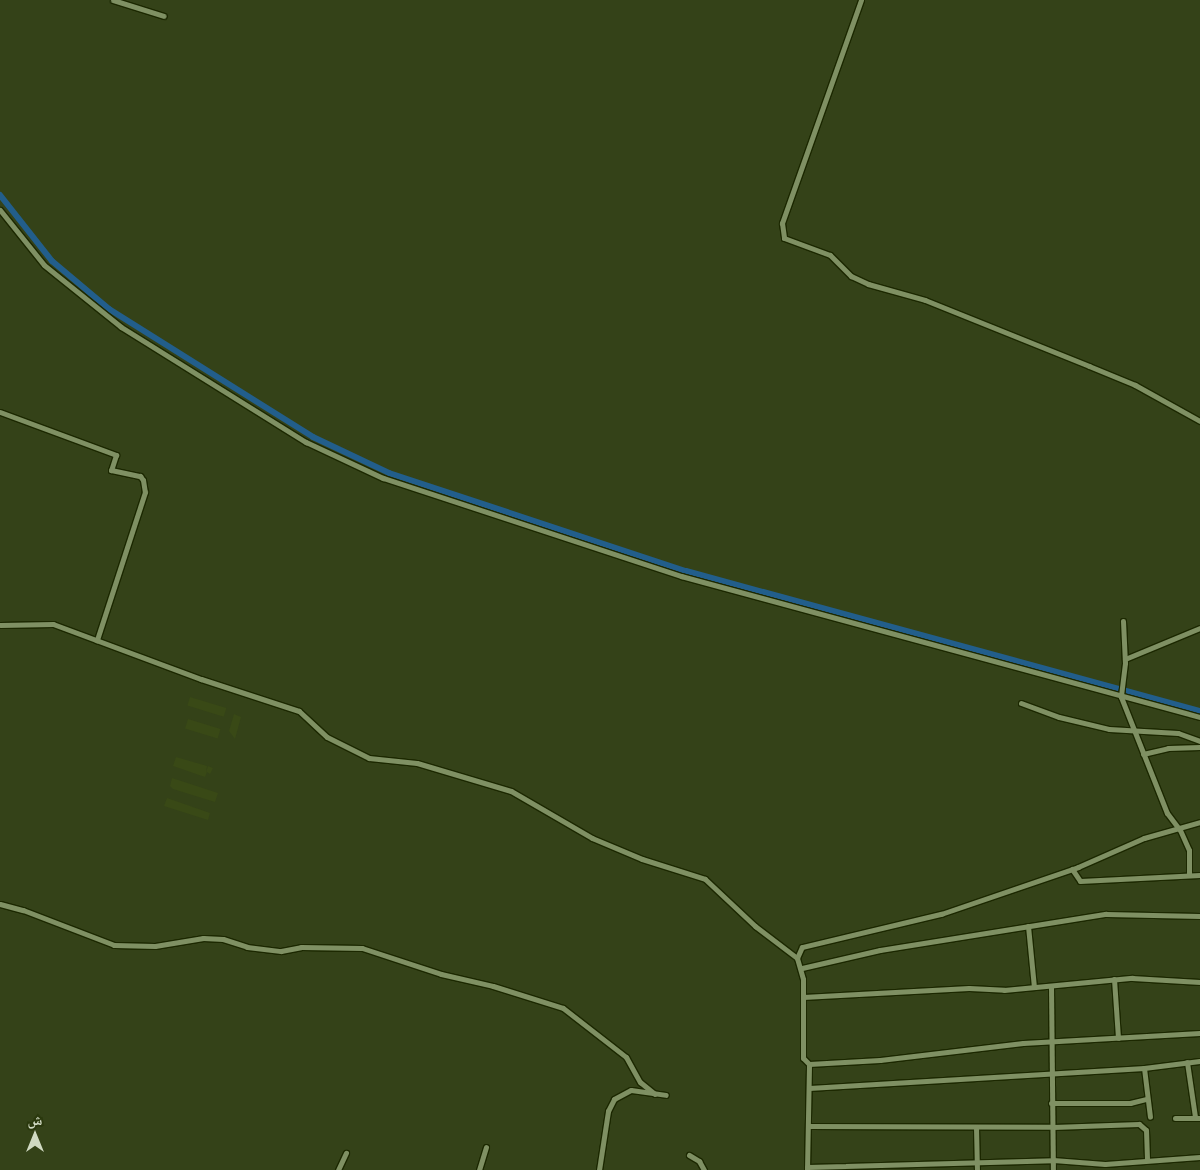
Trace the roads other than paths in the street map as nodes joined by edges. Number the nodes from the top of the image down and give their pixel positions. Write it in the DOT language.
graph roads {
  1 [pos="113,0"];
  2 [pos="860,0"];
  3 [pos="164,16"];
  4 [pos="0,210"];
  5 [pos="0,412"];
  6 [pos="1200,422"];
  7 [pos="1123,621"];
  8 [pos="0,625"];
  9 [pos="1200,628"];
  10 [pos="97,640"];
  11 [pos="1125,659"];
  12 [pos="1121,697"];
  13 [pos="1021,703"];
  14 [pos="1200,718"];
  15 [pos="1133,730"];
  16 [pos="1200,741"];
  17 [pos="1200,747"];
  18 [pos="1143,754"];
  19 [pos="1200,822"];
  20 [pos="1180,830"];
  21 [pos="1072,869"];
  22 [pos="1189,875"];
  23 [pos="1200,875"];
  24 [pos="0,904"];
  25 [pos="1200,916"];
  26 [pos="1028,926"];
  27 [pos="797,958"];
  28 [pos="802,968"];
  29 [pos="1114,979"];
  30 [pos="1200,982"];
  31 [pos="1034,987"];
  32 [pos="1051,987"];
  33 [pos="803,997"];
  34 [pos="1200,1033"];
  35 [pos="1118,1038"];
  36 [pos="1053,1043"];
  37 [pos="1200,1061"];
  38 [pos="1187,1062"];
  39 [pos="808,1064"];
  40 [pos="1144,1068"];
  41 [pos="1051,1072"];
  42 [pos="809,1088"];
  43 [pos="655,1094"];
  44 [pos="666,1095"];
  45 [pos="1146,1099"];
  46 [pos="1051,1103"];
  47 [pos="1150,1117"];
  48 [pos="1175,1118"];
  49 [pos="1197,1118"];
  50 [pos="808,1126"];
  51 [pos="976,1127"];
  52 [pos="1053,1128"];
  53 [pos="486,1146"];
  54 [pos="346,1153"];
  55 [pos="689,1155"];
  56 [pos="1200,1156"];
  57 [pos="1053,1160"];
  58 [pos="1147,1160"];
  59 [pos="977,1163"];
  60 [pos="807,1169"];
  61 [pos="338,1170"];
  62 [pos="479,1170"];
  63 [pos="599,1170"];
  64 [pos="704,1170"];
  65 [pos="977,1170"];
  66 [pos="1053,1170"];
  1 -- 3 [label="street"];
  2 -- 6 [label="street"];
  4 -- 12 [label="street"];
  5 -- 10 [label="street"];
  7 -- 11 [label="street"];
  8 -- 10 [label="street"];
  9 -- 11 [label="street"];
  10 -- 27 [label="street"];
  11 -- 12 [label="street"];
  12 -- 14 [label="street"];
  12 -- 15 [label="street"];
  13 -- 15 [label="street"];
  15 -- 16 [label="street"];
  15 -- 18 [label="street"];
  17 -- 18 [label="street"];
  18 -- 20 [label="street"];
  19 -- 20 [label="street"];
  20 -- 21 [label="street"];
  20 -- 22 [label="street"];
  21 -- 22 [label="street"];
  21 -- 27 [label="street"];
  22 -- 23 [label="street"];
  24 -- 43 [label="street"];
  25 -- 26 [label="street"];
  26 -- 28 [label="street"];
  26 -- 31 [label="street"];
  27 -- 28 [label="street"];
  28 -- 33 [label="street"];
  29 -- 30 [label="street"];
  29 -- 32 [label="street"];
  29 -- 35 [label="street"];
  31 -- 32 [label="street"];
  31 -- 33 [label="street"];
  32 -- 36 [label="street"];
  33 -- 39 [label="street"];
  34 -- 35 [label="street"];
  35 -- 36 [label="street"];
  36 -- 39 [label="street"];
  36 -- 41 [label="street"];
  37 -- 38 [label="street"];
  38 -- 40 [label="street"];
  38 -- 49 [label="street"];
  39 -- 42 [label="street"];
  40 -- 41 [label="street"];
  40 -- 45 [label="street"];
  41 -- 42 [label="street"];
  41 -- 46 [label="street"];
  42 -- 50 [label="street"];
  43 -- 44 [label="street"];
  43 -- 63 [label="street"];
  45 -- 46 [label="street"];
  45 -- 47 [label="street"];
  46 -- 52 [label="street"];
  48 -- 49 [label="street"];
  50 -- 51 [label="street"];
  50 -- 60 [label="street"];
  51 -- 52 [label="street"];
  51 -- 59 [label="street"];
  52 -- 57 [label="street"];
  52 -- 58 [label="street"];
  53 -- 62 [label="street"];
  54 -- 61 [label="street"];
  55 -- 64 [label="street"];
  56 -- 58 [label="street"];
  57 -- 58 [label="street"];
  57 -- 59 [label="street"];
  57 -- 66 [label="street"];
  59 -- 60 [label="street"];
  59 -- 65 [label="street"];
}
